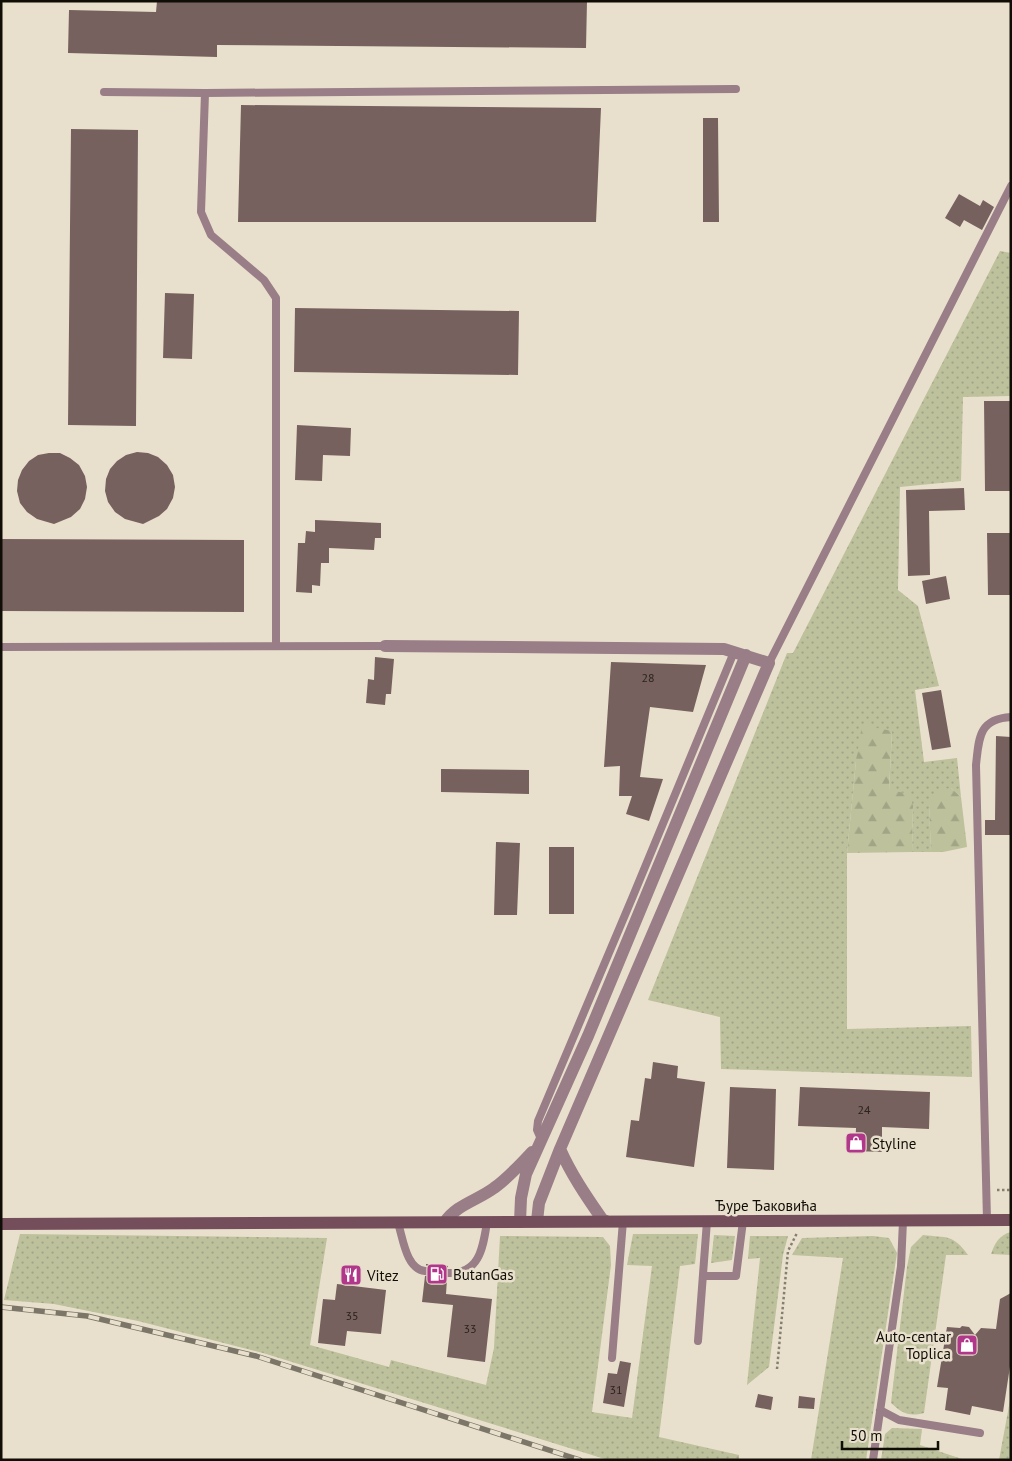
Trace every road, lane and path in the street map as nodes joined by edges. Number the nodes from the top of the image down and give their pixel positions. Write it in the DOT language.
graph roads {
  1 [pos="736,89"];
  2 [pos="104,92"];
  3 [pos="205,94"];
  4 [pos="1011,186"];
  5 [pos="1,646"];
  6 [pos="276,646"];
  7 [pos="385,646"];
  8 [pos="740,653"];
  9 [pos="769,663"];
  10 [pos="1011,717"];
  11 [pos="541,1141"];
  12 [pos="560,1149"];
  13 [pos="998,1190"];
  14 [pos="1011,1190"];
  15 [pos="987,1220"];
  16 [pos="1011,1220"];
  17 [pos="537,1221"];
  18 [pos="606,1221"];
  19 [pos="623,1221"];
  20 [pos="707,1221"];
  21 [pos="744,1221"];
  22 [pos="804,1221"];
  23 [pos="903,1221"];
  24 [pos="445,1222"];
  25 [pos="486,1222"];
  26 [pos="520,1222"];
  27 [pos="398,1223"];
  28 [pos="1,1224"];
  29 [pos="425,1271"];
  30 [pos="447,1273"];
  31 [pos="703,1276"];
  32 [pos="698,1341"];
  33 [pos="612,1358"];
  34 [pos="777,1369"];
  35 [pos="880,1410"];
  36 [pos="980,1433"];
  37 [pos="873,1460"];
  1 -- 3 [label="lane"];
  2 -- 3 [label="lane"];
  3 -- 6 [label="lane"];
  4 -- 9 [label="lane"];
  5 -- 6 [label="lane"];
  6 -- 7 [label="lane"];
  7 -- 8 [label="street"];
  8 -- 9 [label="street"];
  8 -- 11 [label="street"];
  9 -- 12 [label="street"];
  10 -- 15 [label="lane"];
  11 -- 24 [label="street"];
  11 -- 26 [label="street"];
  12 -- 17 [label="street"];
  12 -- 18 [label="street"];
  13 -- 14 [label="path"];
  15 -- 16 [label="street, Ђуре Ђаковића"];
  15 -- 23 [label="street, Ђуре Ђаковића"];
  17 -- 18 [label="street, Ђуре Ђаковића"];
  17 -- 26 [label="street, Ђуре Ђаковића"];
  18 -- 19 [label="street, Ђуре Ђаковића"];
  19 -- 20 [label="street, Ђуре Ђаковића"];
  19 -- 33 [label="lane"];
  20 -- 21 [label="street, Ђуре Ђаковића"];
  20 -- 31 [label="lane"];
  21 -- 22 [label="street, Ђуре Ђаковића"];
  21 -- 31 [label="lane"];
  22 -- 23 [label="street, Ђуре Ђаковића"];
  22 -- 34 [label="path"];
  23 -- 35 [label="lane"];
  24 -- 25 [label="street, Ђуре Ђаковића"];
  24 -- 27 [label="street, Ђуре Ђаковића"];
  25 -- 26 [label="street, Ђуре Ђаковића"];
  25 -- 30 [label="lane"];
  27 -- 28 [label="street, Ђуре Ђаковића"];
  27 -- 29 [label="lane"];
  31 -- 32 [label="lane"];
  35 -- 36 [label="lane"];
  35 -- 37 [label="lane"];
}
